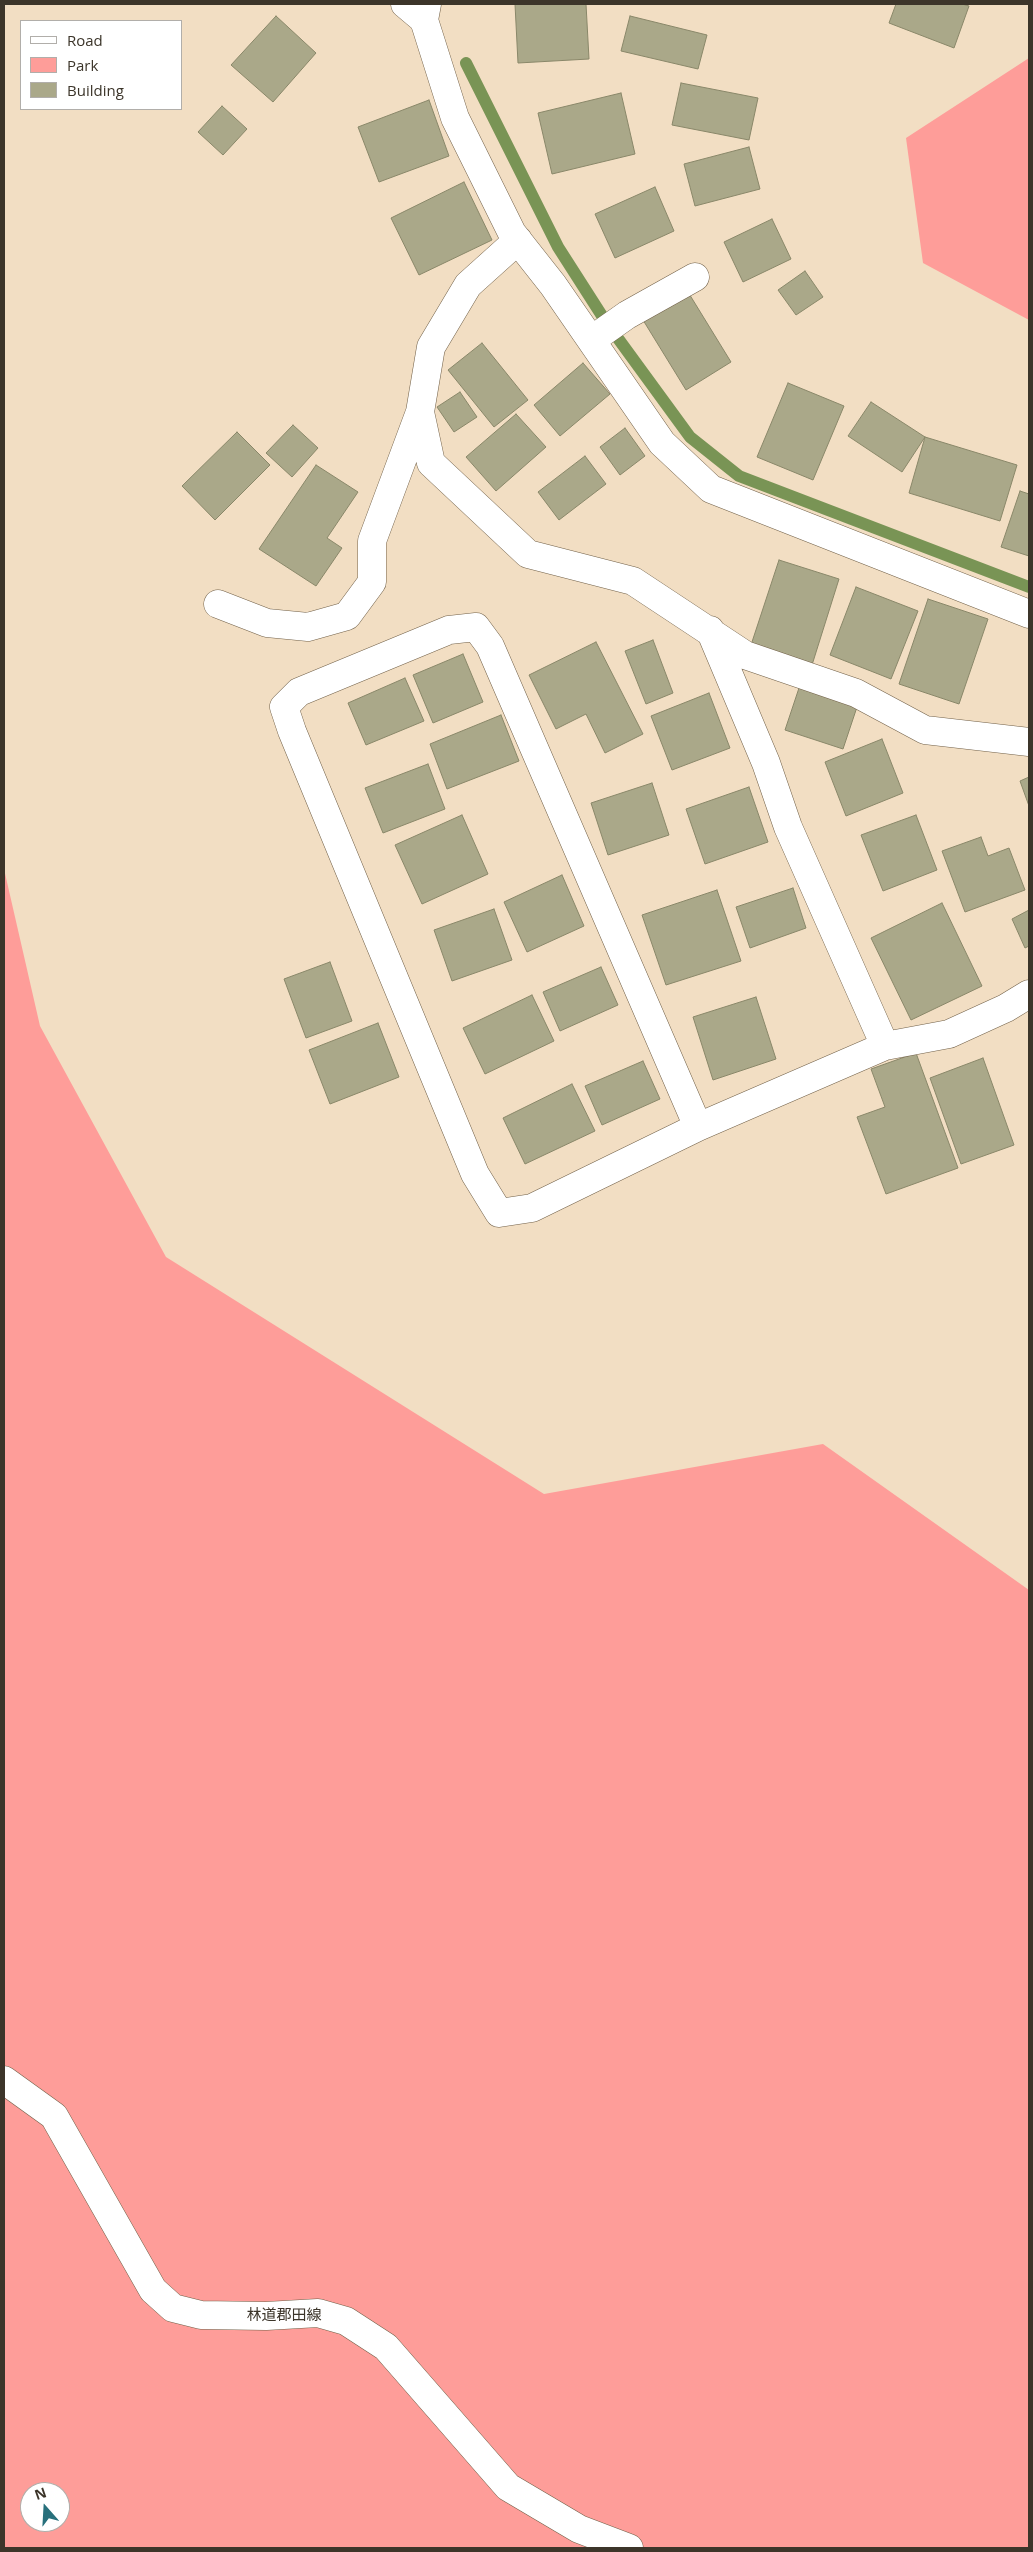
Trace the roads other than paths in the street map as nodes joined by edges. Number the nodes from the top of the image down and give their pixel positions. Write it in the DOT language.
graph roads {
  1 [pos="419,9"];
  2 [pos="518,240"];
  3 [pos="695,278"];
  4 [pos="597,339"];
  5 [pos="420,412"];
  6 [pos="218,604"];
  7 [pos="1029,614"];
  8 [pos="710,630"];
  9 [pos="1029,742"];
  10 [pos="1029,994"];
  11 [pos="885,1046"];
  12 [pos="698,1127"];
  13 [pos="4,2080"];
  14 [pos="629,2548"];
  1 -- 2 [label="street"];
  2 -- 4 [label="street"];
  2 -- 5 [label="street"];
  3 -- 4 [label="street"];
  4 -- 7 [label="street"];
  5 -- 6 [label="street"];
  5 -- 8 [label="street"];
  8 -- 9 [label="street"];
  8 -- 11 [label="street"];
  10 -- 11 [label="street"];
  11 -- 12 [label="street"];
  12 -- 12 [label="street"];
  13 -- 14 [label="street, 林道郡田線"];
}
